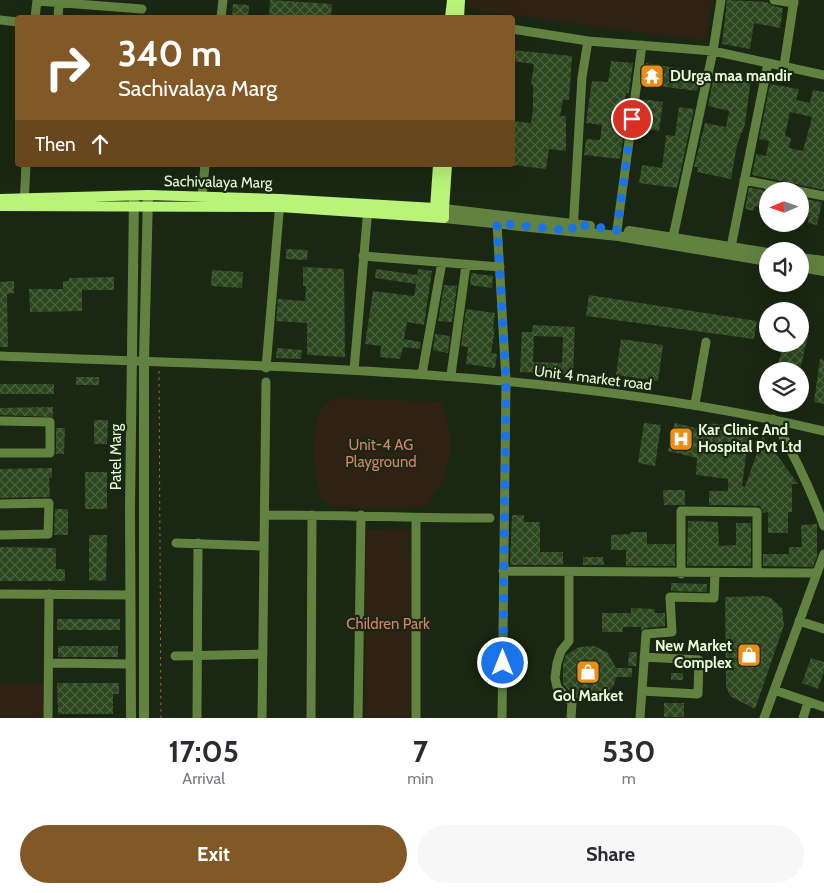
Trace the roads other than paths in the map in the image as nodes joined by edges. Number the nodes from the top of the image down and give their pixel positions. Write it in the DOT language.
graph roads {
  1 [pos="223,0"];
  2 [pos="452,0"];
  3 [pos="460,0"];
  4 [pos="721,0"];
  5 [pos="774,0"];
  6 [pos="37,1"];
  7 [pos="794,1"];
  8 [pos="59,3"];
  9 [pos="142,8"];
  10 [pos="35,15"];
  11 [pos="58,15"];
  12 [pos="221,15"];
  13 [pos="450,15"];
  14 [pos="459,15"];
  15 [pos="0,20"];
  16 [pos="15,22"];
  17 [pos="515,30"];
  18 [pos="588,42"];
  19 [pos="642,45"];
  20 [pos="713,51"];
  21 [pos="768,64"];
  22 [pos="784,66"];
  23 [pos="824,75"];
  24 [pos="26,167"];
  25 [pos="205,167"];
  26 [pos="438,167"];
  27 [pos="448,167"];
  28 [pos="744,180"];
  29 [pos="824,196"];
  30 [pos="202,197"];
  31 [pos="0,198"];
  32 [pos="134,200"];
  33 [pos="148,200"];
  34 [pos="24,201"];
  35 [pos="280,203"];
  36 [pos="0,206"];
  37 [pos="368,209"];
  38 [pos="439,213"];
  39 [pos="497,223"];
  40 [pos="573,228"];
  41 [pos="617,230"];
  42 [pos="673,237"];
  43 [pos="731,247"];
  44 [pos="759,251"];
  45 [pos="363,256"];
  46 [pos="759,259"];
  47 [pos="809,260"];
  48 [pos="442,262"];
  49 [pos="823,264"];
  50 [pos="466,265"];
  51 [pos="809,266"];
  52 [pos="500,267"];
  53 [pos="706,342"];
  54 [pos="0,356"];
  55 [pos="144,361"];
  56 [pos="132,362"];
  57 [pos="266,368"];
  58 [pos="354,370"];
  59 [pos="422,374"];
  60 [pos="451,376"];
  61 [pos="506,381"];
  62 [pos="266,382"];
  63 [pos="695,404"];
  64 [pos="773,419"];
  65 [pos="0,421"];
  66 [pos="824,431"];
  67 [pos="0,453"];
  68 [pos="0,504"];
  69 [pos="265,515"];
  70 [pos="312,515"];
  71 [pos="360,515"];
  72 [pos="416,518"];
  73 [pos="490,518"];
  74 [pos="824,526"];
  75 [pos="0,535"];
  76 [pos="176,543"];
  77 [pos="198,543"];
  78 [pos="264,546"];
  79 [pos="824,554"];
  80 [pos="503,571"];
  81 [pos="569,572"];
  82 [pos="757,573"];
  83 [pos="815,573"];
  84 [pos="680,574"];
  85 [pos="715,574"];
  86 [pos="0,594"];
  87 [pos="48,594"];
  88 [pos="130,595"];
  89 [pos="799,620"];
  90 [pos="824,629"];
  91 [pos="263,654"];
  92 [pos="175,656"];
  93 [pos="197,656"];
  94 [pos="644,657"];
  95 [pos="50,663"];
  96 [pos="131,664"];
  97 [pos="774,690"];
  98 [pos="642,691"];
  99 [pos="808,702"];
  100 [pos="824,707"];
  101 [pos="48,718"];
  102 [pos="131,718"];
  103 [pos="144,718"];
  104 [pos="197,718"];
  105 [pos="262,718"];
  106 [pos="311,718"];
  107 [pos="358,718"];
  108 [pos="416,718"];
  109 [pos="502,718"];
  110 [pos="571,718"];
  111 [pos="640,718"];
  112 [pos="764,718"];
  113 [pos="803,718"];
  1 -- 12 [label="street"];
  2 -- 13 [label="main road"];
  3 -- 14 [label="main road"];
  4 -- 20 [label="street"];
  5 -- 7 [label="street"];
  6 -- 8 [label="street"];
  6 -- 10 [label="street"];
  7 -- 22 [label="street"];
  8 -- 9 [label="street"];
  8 -- 11 [label="street"];
  15 -- 16 [label="street"];
  17 -- 18 [label="street"];
  18 -- 19 [label="street"];
  18 -- 40 [label="street"];
  19 -- 20 [label="street"];
  19 -- 41 [label="street"];
  20 -- 21 [label="street"];
  20 -- 42 [label="street"];
  21 -- 22 [label="street"];
  21 -- 28 [label="street"];
  22 -- 23 [label="street"];
  24 -- 34 [label="street"];
  25 -- 30 [label="street"];
  26 -- 38 [label="main road"];
  27 -- 38 [label="main road"];
  28 -- 29 [label="street"];
  28 -- 43 [label="street"];
  30 -- 33 [label="main road, Sachivalaya Marg"];
  30 -- 35 [label="main road, Sachivalaya Marg"];
  31 -- 34 [label="main road, Sachivalaya Marg"];
  32 -- 33 [label="main road, Sachivalaya Marg"];
  32 -- 34 [label="main road, Sachivalaya Marg"];
  32 -- 56 [label="street, Patel Marg"];
  33 -- 35 [label="main road, Sachivalaya Marg"];
  33 -- 55 [label="street, Patel Marg"];
  34 -- 36 [label="main road, Sachivalaya Marg"];
  35 -- 37 [label="main road, Sachivalaya Marg"];
  35 -- 57 [label="street"];
  37 -- 38 [label="main road, Sachivalaya Marg"];
  37 -- 45 [label="street"];
  38 -- 39 [label="street, Sachivalaya Marg"];
  38 -- 40 [label="street, Sachivalaya Marg"];
  39 -- 40 [label="street, Sachivalaya Marg"];
  39 -- 52 [label="street"];
  40 -- 41 [label="street, Sachivalaya Marg"];
  40 -- 46 [label="street, Sachivalaya Marg"];
  41 -- 42 [label="street, Sachivalaya Marg"];
  42 -- 43 [label="street, Sachivalaya Marg"];
  43 -- 44 [label="street, Sachivalaya Marg"];
  45 -- 48 [label="street"];
  45 -- 58 [label="street"];
  47 -- 49 [label="street"];
  48 -- 50 [label="street"];
  48 -- 59 [label="street"];
  49 -- 51 [label="street"];
  50 -- 52 [label="street"];
  50 -- 60 [label="street"];
  52 -- 61 [label="street"];
  53 -- 63 [label="street"];
  54 -- 56 [label="street, Unit 4 market road"];
  55 -- 56 [label="street, Unit 4 market road"];
  55 -- 57 [label="street, Unit 4 market road"];
  55 -- 103 [label="street, Patel Marg"];
  56 -- 88 [label="street, Patel Marg"];
  57 -- 58 [label="street, Unit 4 market road"];
  58 -- 59 [label="street, Unit 4 market road"];
  59 -- 60 [label="street, Unit 4 market road"];
  60 -- 61 [label="street, Unit 4 market road"];
  61 -- 63 [label="street, Unit 4 market road"];
  61 -- 80 [label="street"];
  62 -- 69 [label="street"];
  63 -- 64 [label="street, Unit 4 market road"];
  64 -- 66 [label="street, Unit 4 market road"];
  64 -- 74 [label="street"];
  65 -- 67 [label="street"];
  68 -- 75 [label="street"];
  69 -- 70 [label="street"];
  69 -- 78 [label="street"];
  70 -- 71 [label="street"];
  70 -- 106 [label="street"];
  71 -- 72 [label="street"];
  71 -- 107 [label="street"];
  72 -- 73 [label="street"];
  72 -- 108 [label="street"];
  76 -- 77 [label="street"];
  77 -- 78 [label="street"];
  77 -- 93 [label="street"];
  78 -- 91 [label="street"];
  79 -- 83 [label="street"];
  80 -- 81 [label="street"];
  80 -- 109 [label="street"];
  81 -- 84 [label="street"];
  81 -- 110 [label="street"];
  82 -- 83 [label="street"];
  82 -- 84 [label="street"];
  82 -- 85 [label="street"];
  83 -- 89 [label="street"];
  84 -- 85 [label="street"];
  85 -- 94 [label="street"];
  86 -- 87 [label="street"];
  87 -- 88 [label="street"];
  87 -- 95 [label="street"];
  88 -- 96 [label="street, Patel Marg"];
  89 -- 90 [label="street"];
  89 -- 97 [label="street"];
  91 -- 93 [label="street"];
  91 -- 105 [label="street"];
  92 -- 93 [label="street"];
  93 -- 104 [label="street"];
  94 -- 98 [label="street"];
  94 -- 98 [label="street"];
  95 -- 96 [label="street"];
  95 -- 101 [label="street"];
  96 -- 102 [label="street, Patel Marg"];
  97 -- 99 [label="street"];
  97 -- 112 [label="street"];
  98 -- 111 [label="street"];
  99 -- 100 [label="street"];
  99 -- 113 [label="street"];
}
